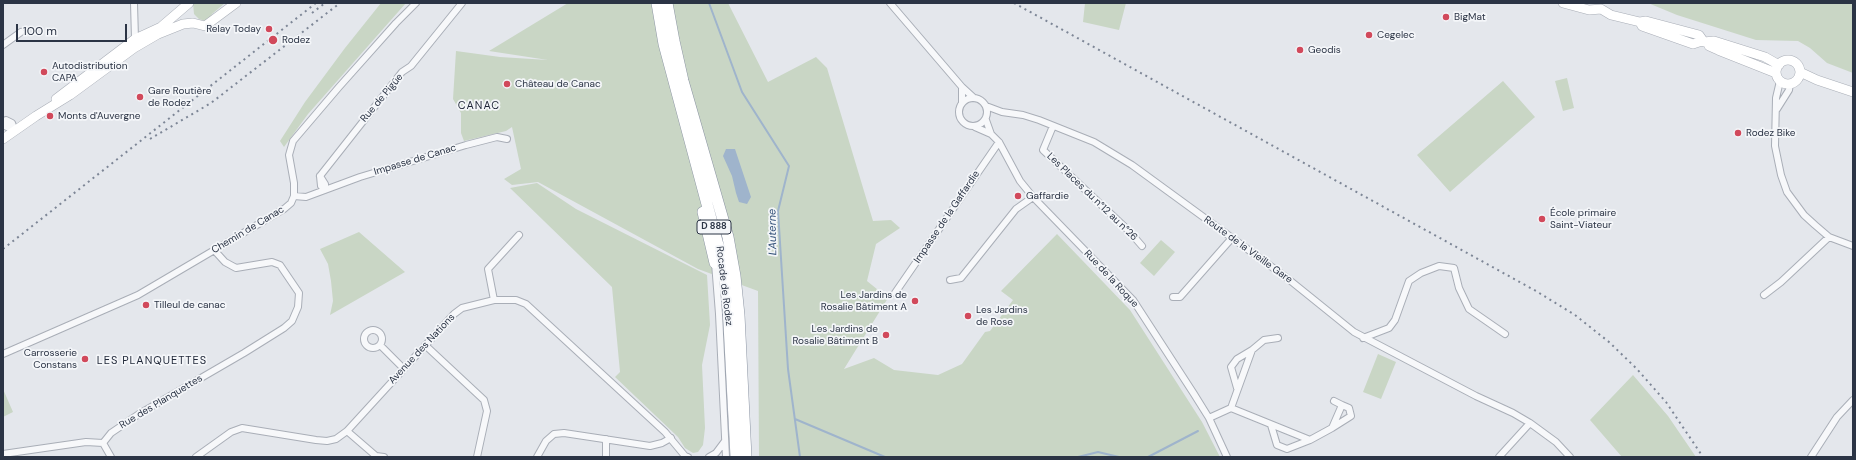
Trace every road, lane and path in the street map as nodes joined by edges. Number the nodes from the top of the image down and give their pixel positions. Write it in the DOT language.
graph roads {
  1 [pos="134,3"];
  2 [pos="189,3"];
  3 [pos="236,3"];
  4 [pos="416,3"];
  5 [pos="462,3"];
  6 [pos="657,3"];
  7 [pos="668,3"];
  8 [pos="890,3"];
  9 [pos="1563,3"];
  10 [pos="134,26"];
  11 [pos="21,32"];
  12 [pos="148,33"];
  13 [pos="135,39"];
  14 [pos="3,45"];
  15 [pos="1779,73"];
  16 [pos="1796,79"];
  17 [pos="962,88"];
  18 [pos="1853,92"];
  19 [pos="677,95"];
  20 [pos="974,98"];
  21 [pos="962,103"];
  22 [pos="986,106"];
  23 [pos="998,110"];
  24 [pos="1777,110"];
  25 [pos="36,116"];
  26 [pos="986,118"];
  27 [pos="3,121"];
  28 [pos="3,126"];
  29 [pos="1053,126"];
  30 [pos="976,127"];
  31 [pos="991,134"];
  32 [pos="7,137"];
  33 [pos="507,139"];
  34 [pos="999,142"];
  35 [pos="325,190"];
  36 [pos="294,196"];
  37 [pos="1033,197"];
  38 [pos="519,235"];
  39 [pos="1829,237"];
  40 [pos="1232,238"];
  41 [pos="1142,246"];
  42 [pos="1853,246"];
  43 [pos="215,251"];
  44 [pos="714,263"];
  45 [pos="950,280"];
  46 [pos="895,293"];
  47 [pos="1764,295"];
  48 [pos="1173,297"];
  49 [pos="494,300"];
  50 [pos="1505,334"];
  51 [pos="1278,338"];
  52 [pos="1363,338"];
  53 [pos="380,345"];
  54 [pos="425,345"];
  55 [pos="1252,350"];
  56 [pos="3,354"];
  57 [pos="404,368"];
  58 [pos="1237,388"];
  59 [pos="1853,400"];
  60 [pos="1334,401"];
  61 [pos="1342,405"];
  62 [pos="1231,408"];
  63 [pos="1209,418"];
  64 [pos="1530,423"];
  65 [pos="1270,425"];
  66 [pos="1332,428"];
  67 [pos="347,430"];
  68 [pos="671,438"];
  69 [pos="606,439"];
  70 [pos="1310,440"];
  71 [pos="725,441"];
  72 [pos="103,443"];
  73 [pos="3,454"];
  74 [pos="111,457"];
  75 [pos="196,457"];
  76 [pos="384,457"];
  77 [pos="477,457"];
  78 [pos="537,457"];
  79 [pos="606,457"];
  80 [pos="688,457"];
  81 [pos="709,457"];
  82 [pos="726,457"];
  83 [pos="736,457"];
  84 [pos="746,457"];
  85 [pos="1227,457"];
  86 [pos="1499,457"];
  87 [pos="1570,457"];
  88 [pos="1810,457"];
  1 -- 10 [label="street"];
  2 -- 12 [label="main road"];
  3 -- 25 [label="main road"];
  4 -- 36 [label="street"];
  5 -- 35 [label="street, Rue de Pigüe"];
  6 -- 19 [label="highway, Rocade de Rodez / D 888"];
  7 -- 84 [label="highway, Rocade de Rodez / D 888"];
  8 -- 17 [label="street"];
  9 -- 15 [label="main road"];
  10 -- 12 [label="street"];
  10 -- 13 [label="street"];
  11 -- 14 [label="street"];
  12 -- 13 [label="main road"];
  13 -- 25 [label="main road"];
  15 -- 16 [label="main road"];
  15 -- 16 [label="main road"];
  15 -- 24 [label="street"];
  16 -- 18 [label="main road"];
  16 -- 24 [label="street"];
  17 -- 20 [label="street"];
  17 -- 21 [label="street"];
  19 -- 44 [label="highway"];
  19 -- 83 [label="highway, Rocade de Rodez / D 888"];
  20 -- 21 [label="street"];
  20 -- 22 [label="street"];
  21 -- 30 [label="street"];
  22 -- 23 [label="street, Route de la Vieille Gare"];
  22 -- 26 [label="street"];
  23 -- 26 [label="street"];
  23 -- 29 [label="street, Route de la Vieille Gare"];
  24 -- 39 [label="street"];
  25 -- 32 [label="main road"];
  26 -- 30 [label="street"];
  26 -- 31 [label="street, Rue de la Roque"];
  27 -- 32 [label="street"];
  28 -- 32 [label="street"];
  29 -- 40 [label="street, Route de la Vieille Gare"];
  29 -- 41 [label="street, Les Places du n°12 au n°26"];
  30 -- 31 [label="street, Rue de la Roque"];
  31 -- 34 [label="street, Rue de la Roque"];
  33 -- 35 [label="street, Impasse de Canac"];
  34 -- 37 [label="street, Rue de la Roque"];
  34 -- 46 [label="street, Impasse de la Gaffardie"];
  35 -- 36 [label="street"];
  36 -- 43 [label="street, Chemin de Canac"];
  37 -- 45 [label="street"];
  37 -- 63 [label="street, Rue de la Roque"];
  38 -- 49 [label="street"];
  39 -- 42 [label="street"];
  39 -- 47 [label="street"];
  40 -- 48 [label="street"];
  40 -- 52 [label="street, Route de la Vieille Gare"];
  43 -- 56 [label="street, Chemin de Canac"];
  43 -- 72 [label="street, Rue des Planquettes"];
  44 -- 71 [label="street"];
  49 -- 54 [label="street, Avenue des Nations"];
  49 -- 68 [label="street, Avenue des Nations"];
  50 -- 52 [label="street"];
  51 -- 55 [label="street"];
  52 -- 64 [label="street, Route de la Vieille Gare"];
  53 -- 57 [label="street"];
  54 -- 57 [label="street, Avenue des Nations"];
  54 -- 77 [label="street"];
  55 -- 58 [label="street"];
  55 -- 58 [label="street"];
  57 -- 67 [label="street, Avenue des Nations"];
  58 -- 62 [label="street"];
  59 -- 88 [label="street"];
  60 -- 61 [label="street"];
  61 -- 66 [label="street"];
  61 -- 66 [label="street"];
  62 -- 63 [label="street"];
  62 -- 65 [label="street"];
  63 -- 85 [label="street, Rue de la Roque"];
  64 -- 86 [label="street"];
  64 -- 87 [label="street, Route de la Vieille Gare"];
  65 -- 70 [label="street"];
  65 -- 70 [label="street"];
  66 -- 70 [label="street"];
  67 -- 75 [label="street, Avenue des Nations"];
  67 -- 76 [label="street"];
  68 -- 69 [label="street"];
  68 -- 80 [label="street, Avenue des Nations"];
  69 -- 78 [label="street"];
  69 -- 79 [label="street"];
  71 -- 81 [label="street"];
  71 -- 82 [label="street"];
  72 -- 73 [label="street"];
  72 -- 74 [label="street"];
}
